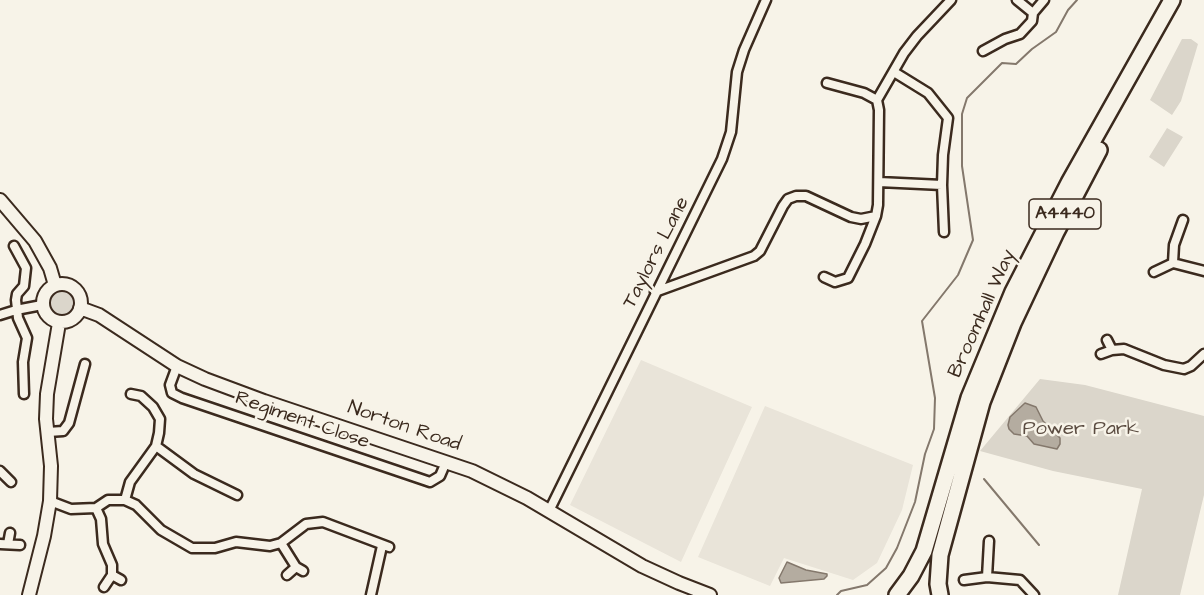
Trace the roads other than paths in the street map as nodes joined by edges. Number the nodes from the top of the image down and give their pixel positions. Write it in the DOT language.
graph roads {
  1 [pos="766,0"];
  2 [pos="951,0"];
  3 [pos="1017,0"];
  4 [pos="1044,0"];
  5 [pos="1172,0"];
  6 [pos="1184,0"];
  7 [pos="1033,13"];
  8 [pos="983,51"];
  9 [pos="894,72"];
  10 [pos="827,83"];
  11 [pos="877,100"];
  12 [pos="879,182"];
  13 [pos="942,185"];
  14 [pos="0,200"];
  15 [pos="876,216"];
  16 [pos="1183,220"];
  17 [pos="944,231"];
  18 [pos="14,246"];
  19 [pos="1173,263"];
  20 [pos="1154,272"];
  21 [pos="1204,272"];
  22 [pos="824,277"];
  23 [pos="55,285"];
  24 [pos="655,292"];
  25 [pos="42,305"];
  26 [pos="80,308"];
  27 [pos="16,310"];
  28 [pos="0,315"];
  29 [pos="59,322"];
  30 [pos="1107,340"];
  31 [pos="1112,350"];
  32 [pos="1101,354"];
  33 [pos="1204,354"];
  34 [pos="86,364"];
  35 [pos="177,366"];
  36 [pos="24,394"];
  37 [pos="130,394"];
  38 [pos="48,432"];
  39 [pos="156,446"];
  40 [pos="443,469"];
  41 [pos="4,471"];
  42 [pos="11,482"];
  43 [pos="237,495"];
  44 [pos="124,500"];
  45 [pos="50,501"];
  46 [pos="96,508"];
  47 [pos="549,511"];
  48 [pos="10,533"];
  49 [pos="989,541"];
  50 [pos="281,543"];
  51 [pos="4,544"];
  52 [pos="20,545"];
  53 [pos="112,575"];
  54 [pos="287,575"];
  55 [pos="987,578"];
  56 [pos="121,580"];
  57 [pos="964,580"];
  58 [pos="104,588"];
  59 [pos="374,594"];
  60 [pos="29,595"];
  61 [pos="711,595"];
  62 [pos="897,595"];
  63 [pos="940,595"];
  64 [pos="1034,595"];
  1 -- 24 [label="street, Taylors Lane"];
  2 -- 9 [label="street"];
  3 -- 7 [label="street"];
  4 -- 7 [label="street"];
  5 -- 62 [label="highway, Broomhall Way / A4440"];
  6 -- 63 [label="highway, Broomhall Way / A4440"];
  7 -- 8 [label="street"];
  9 -- 11 [label="street"];
  9 -- 13 [label="street"];
  10 -- 11 [label="street"];
  11 -- 12 [label="street"];
  12 -- 13 [label="street"];
  12 -- 15 [label="street"];
  13 -- 17 [label="street"];
  14 -- 23 [label="street"];
  15 -- 22 [label="street"];
  15 -- 24 [label="street"];
  16 -- 19 [label="street"];
  18 -- 27 [label="street"];
  19 -- 20 [label="street"];
  19 -- 21 [label="street"];
  23 -- 25 [label="street"];
  23 -- 26 [label="street"];
  24 -- 47 [label="street, Taylors Lane"];
  25 -- 27 [label="street"];
  25 -- 29 [label="street"];
  26 -- 29 [label="street"];
  26 -- 35 [label="street, Norton Road"];
  27 -- 28 [label="street"];
  27 -- 36 [label="street"];
  29 -- 38 [label="street"];
  30 -- 31 [label="street"];
  31 -- 32 [label="street"];
  31 -- 33 [label="street"];
  34 -- 38 [label="street"];
  35 -- 40 [label="street, Regiment Close"];
  35 -- 47 [label="street, Norton Road"];
  37 -- 39 [label="street"];
  38 -- 45 [label="street"];
  39 -- 43 [label="street"];
  39 -- 44 [label="street"];
  41 -- 42 [label="street"];
  44 -- 46 [label="street"];
  44 -- 50 [label="street"];
  45 -- 46 [label="street"];
  45 -- 60 [label="street"];
  46 -- 53 [label="street"];
  47 -- 61 [label="street, Norton Road"];
  48 -- 51 [label="street"];
  49 -- 55 [label="street"];
  50 -- 54 [label="street"];
  50 -- 59 [label="street"];
  51 -- 52 [label="street"];
  53 -- 56 [label="street"];
  53 -- 58 [label="street"];
  55 -- 57 [label="street"];
  55 -- 64 [label="street"];
}
